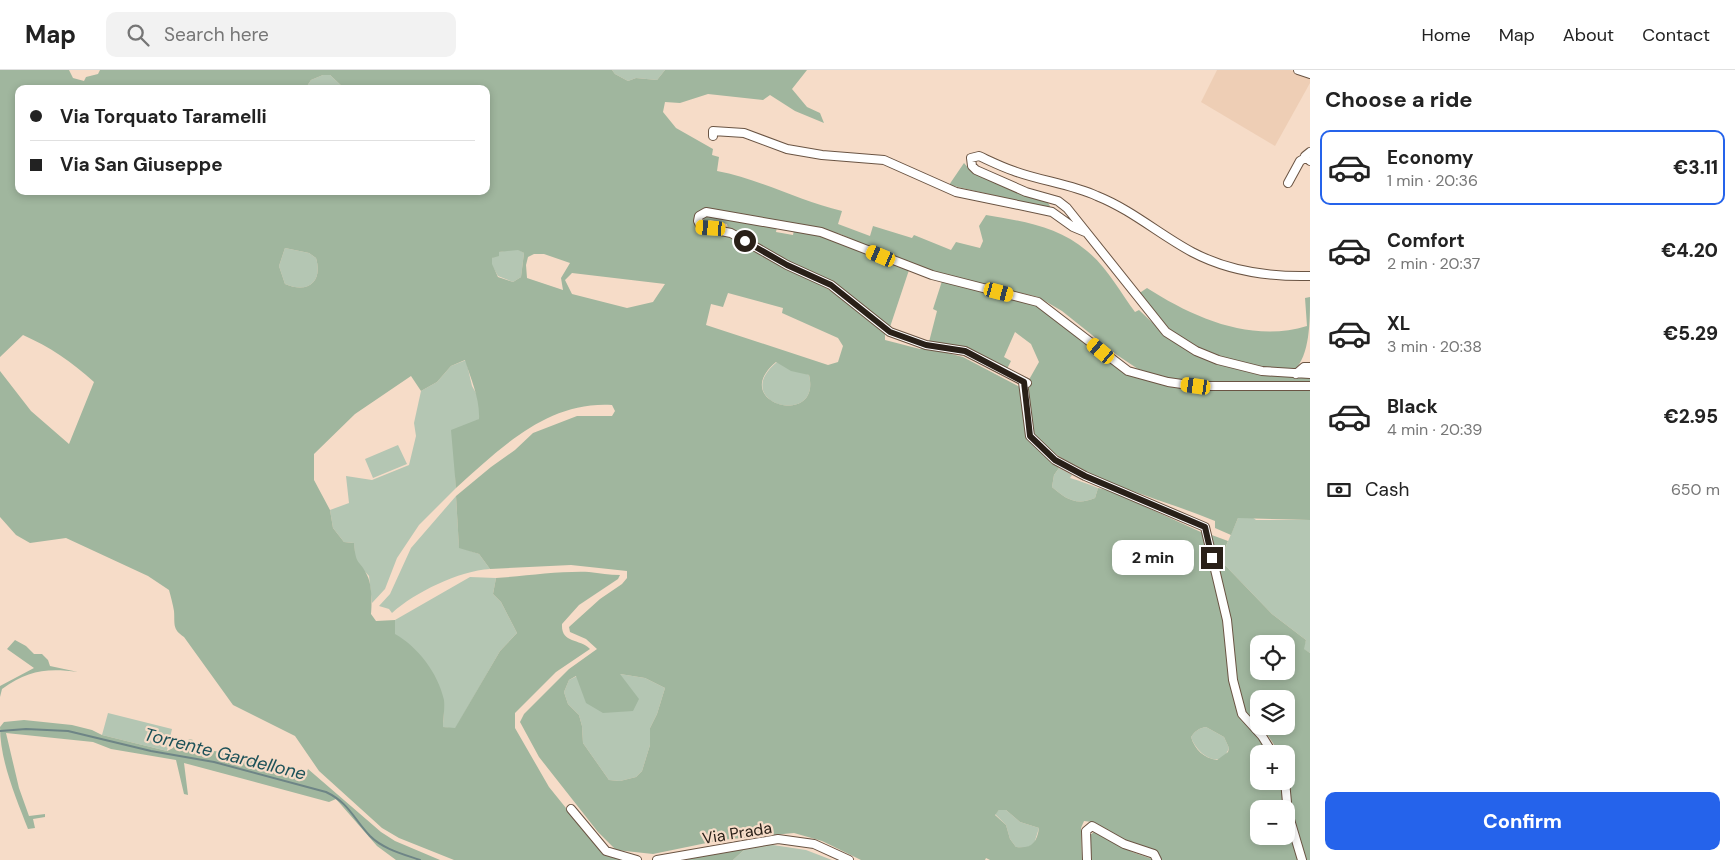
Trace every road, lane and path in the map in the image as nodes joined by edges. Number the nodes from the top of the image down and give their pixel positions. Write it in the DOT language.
graph roads {
  1 [pos="1298,70"];
  2 [pos="1310,74"];
  3 [pos="713,136"];
  4 [pos="1308,157"];
  5 [pos="1288,183"];
  6 [pos="1058,201"];
  7 [pos="1052,212"];
  8 [pos="1086,232"];
  9 [pos="1310,276"];
  10 [pos="1310,367"];
  11 [pos="1296,374"];
  12 [pos="1310,374"];
  13 [pos="1310,386"];
  14 [pos="1268,745"];
  15 [pos="1286,790"];
  16 [pos="571,809"];
  17 [pos="637,860"];
  18 [pos="657,860"];
  19 [pos="849,860"];
  20 [pos="1087,860"];
  21 [pos="1157,860"];
  22 [pos="1302,860"];
  1 -- 2 [label="street"];
  3 -- 7 [label="street"];
  4 -- 5 [label="street"];
  6 -- 7 [label="street"];
  6 -- 8 [label="street"];
  6 -- 9 [label="street"];
  7 -- 8 [label="street"];
  8 -- 11 [label="street"];
  10 -- 11 [label="street"];
  11 -- 12 [label="street"];
  13 -- 14 [label="street"];
  15 -- 22 [label="street"];
  16 -- 17 [label="street"];
  18 -- 19 [label="street, Via Prada"];
  20 -- 21 [label="street"];
}
